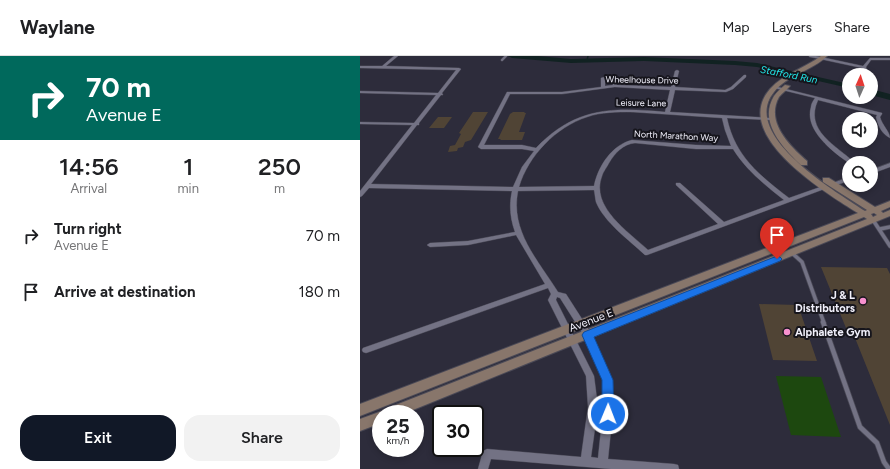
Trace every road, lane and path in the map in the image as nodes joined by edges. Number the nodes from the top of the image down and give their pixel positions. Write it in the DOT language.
graph roads {
  1 [pos="396,56"];
  2 [pos="506,56"];
  3 [pos="810,56"];
  4 [pos="826,58"];
  5 [pos="890,59"];
  6 [pos="502,60"];
  7 [pos="360,67"];
  8 [pos="383,67"];
  9 [pos="677,71"];
  10 [pos="745,76"];
  11 [pos="794,78"];
  12 [pos="603,86"];
  13 [pos="615,86"];
  14 [pos="673,88"];
  15 [pos="779,88"];
  16 [pos="360,92"];
  17 [pos="441,94"];
  18 [pos="817,98"];
  19 [pos="667,113"];
  20 [pos="724,117"];
  21 [pos="764,119"];
  22 [pos="772,120"];
  23 [pos="360,123"];
  24 [pos="417,124"];
  25 [pos="890,137"];
  26 [pos="734,147"];
  27 [pos="538,150"];
  28 [pos="842,156"];
  29 [pos="804,164"];
  30 [pos="796,165"];
  31 [pos="890,165"];
  32 [pos="878,169"];
  33 [pos="842,181"];
  34 [pos="678,184"];
  35 [pos="367,186"];
  36 [pos="829,186"];
  37 [pos="597,188"];
  38 [pos="515,189"];
  39 [pos="360,195"];
  40 [pos="787,200"];
  41 [pos="890,204"];
  42 [pos="874,210"];
  43 [pos="865,214"];
  44 [pos="887,215"];
  45 [pos="874,220"];
  46 [pos="722,224"];
  47 [pos="890,227"];
  48 [pos="880,229"];
  49 [pos="518,233"];
  50 [pos="430,245"];
  51 [pos="890,246"];
  52 [pos="788,250"];
  53 [pos="550,285"];
  54 [pos="555,294"];
  55 [pos="581,324"];
  56 [pos="588,335"];
  57 [pos="569,336"];
  58 [pos="366,350"];
  59 [pos="409,405"];
  60 [pos="372,417"];
  61 [pos="360,418"];
  62 [pos="585,462"];
  63 [pos="602,463"];
  64 [pos="483,469"];
  65 [pos="674,469"];
  66 [pos="889,469"];
  1 -- 8 [label="street"];
  2 -- 6 [label="lane"];
  3 -- 4 [label="lane"];
  4 -- 5 [label="street"];
  4 -- 11 [label="street"];
  4 -- 11 [label="street"];
  7 -- 8 [label="street"];
  8 -- 17 [label="street"];
  9 -- 14 [label="street"];
  10 -- 14 [label="street, Wheelhouse Drive"];
  11 -- 15 [label="street"];
  12 -- 13 [label="street, Wheelhouse Drive"];
  12 -- 13 [label="street"];
  12 -- 27 [label="street, Wheelhouse Drive"];
  13 -- 14 [label="street, Wheelhouse Drive"];
  14 -- 19 [label="street"];
  15 -- 18 [label="street"];
  15 -- 21 [label="street"];
  15 -- 22 [label="street"];
  16 -- 17 [label="street"];
  17 -- 24 [label="street"];
  18 -- 25 [label="street"];
  18 -- 28 [label="street"];
  19 -- 20 [label="street, Leisure Lane"];
  19 -- 27 [label="street, Leisure Lane"];
  20 -- 21 [label="street, Leisure Lane"];
  20 -- 26 [label="street"];
  21 -- 22 [label="street, Leisure Lane"];
  21 -- 30 [label="street"];
  22 -- 29 [label="street"];
  23 -- 24 [label="street"];
  24 -- 35 [label="street"];
  26 -- 37 [label="street, North Marathon Way"];
  26 -- 40 [label="street"];
  27 -- 38 [label="street, Leisure Lane"];
  29 -- 30 [label="street"];
  29 -- 36 [label="street"];
  30 -- 36 [label="street"];
  31 -- 32 [label="street"];
  33 -- 36 [label="street"];
  34 -- 46 [label="street"];
  35 -- 38 [label="street"];
  35 -- 39 [label="street"];
  36 -- 40 [label="street"];
  36 -- 42 [label="street"];
  36 -- 43 [label="street"];
  37 -- 38 [label="street"];
  37 -- 46 [label="street"];
  38 -- 49 [label="street, Leisure Lane"];
  40 -- 46 [label="street"];
  41 -- 42 [label="street, Avenue E"];
  42 -- 43 [label="street, Avenue E"];
  42 -- 44 [label="street"];
  43 -- 45 [label="street"];
  43 -- 52 [label="street, Avenue E"];
  44 -- 45 [label="street, Avenue E"];
  45 -- 48 [label="lane"];
  45 -- 52 [label="street, Avenue E"];
  47 -- 48 [label="lane"];
  48 -- 51 [label="lane"];
  49 -- 50 [label="street"];
  49 -- 53 [label="street, Leisure Lane"];
  52 -- 55 [label="street, Avenue E"];
  52 -- 56 [label="street, Avenue E"];
  52 -- 66 [label="lane"];
  53 -- 54 [label="street, Leisure Lane"];
  53 -- 58 [label="street"];
  54 -- 55 [label="street, Leisure Lane"];
  54 -- 57 [label="street, Leisure Lane"];
  55 -- 56 [label="street, Leisure Lane"];
  55 -- 57 [label="street, Avenue E"];
  56 -- 57 [label="street, Avenue E"];
  56 -- 63 [label="street, Leisure Lane"];
  57 -- 59 [label="street, Avenue E"];
  57 -- 61 [label="street, Avenue E"];
  57 -- 62 [label="street"];
  60 -- 61 [label="street, Avenue E"];
  62 -- 63 [label="street"];
  62 -- 64 [label="street"];
  63 -- 65 [label="street"];
}
